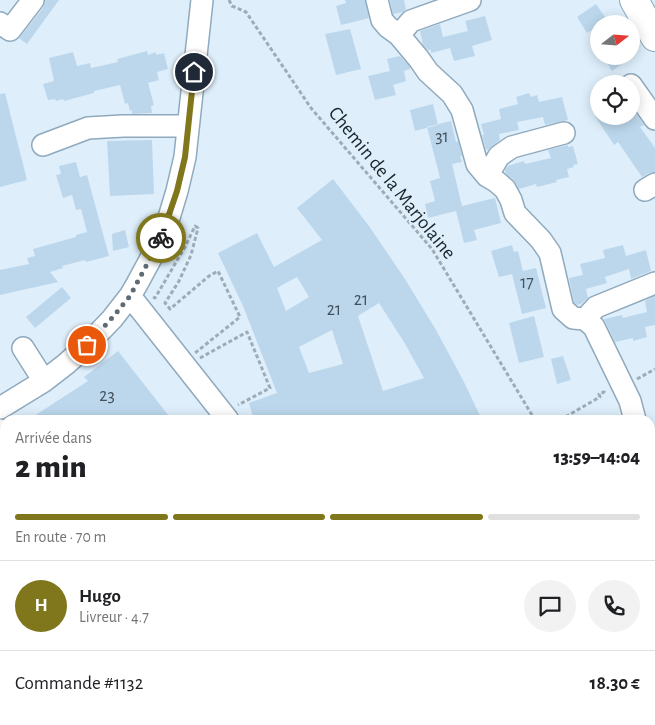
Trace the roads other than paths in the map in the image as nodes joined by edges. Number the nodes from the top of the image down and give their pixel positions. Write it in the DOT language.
graph roads {
  1 [pos="33,0"];
  2 [pos="202,0"];
  3 [pos="377,0"];
  4 [pos="470,0"];
  5 [pos="634,0"];
  6 [pos="0,23"];
  7 [pos="398,35"];
  8 [pos="655,36"];
  9 [pos="640,98"];
  10 [pos="655,119"];
  11 [pos="188,126"];
  12 [pos="564,133"];
  13 [pos="43,145"];
  14 [pos="487,176"];
  15 [pos="655,283"];
  16 [pos="134,290"];
  17 [pos="585,319"];
  18 [pos="22,348"];
  19 [pos="44,381"];
  20 [pos="0,408"];
  21 [pos="224,415"];
  22 [pos="634,415"];
  1 -- 6 [label="street"];
  2 -- 11 [label="street"];
  3 -- 7 [label="street"];
  4 -- 7 [label="street"];
  5 -- 8 [label="main road"];
  7 -- 14 [label="street"];
  9 -- 10 [label="street"];
  11 -- 13 [label="street"];
  11 -- 16 [label="street"];
  12 -- 14 [label="street"];
  14 -- 17 [label="street"];
  15 -- 17 [label="street"];
  16 -- 19 [label="street"];
  16 -- 21 [label="street"];
  17 -- 22 [label="street"];
  18 -- 19 [label="street"];
  19 -- 20 [label="street"];
}
